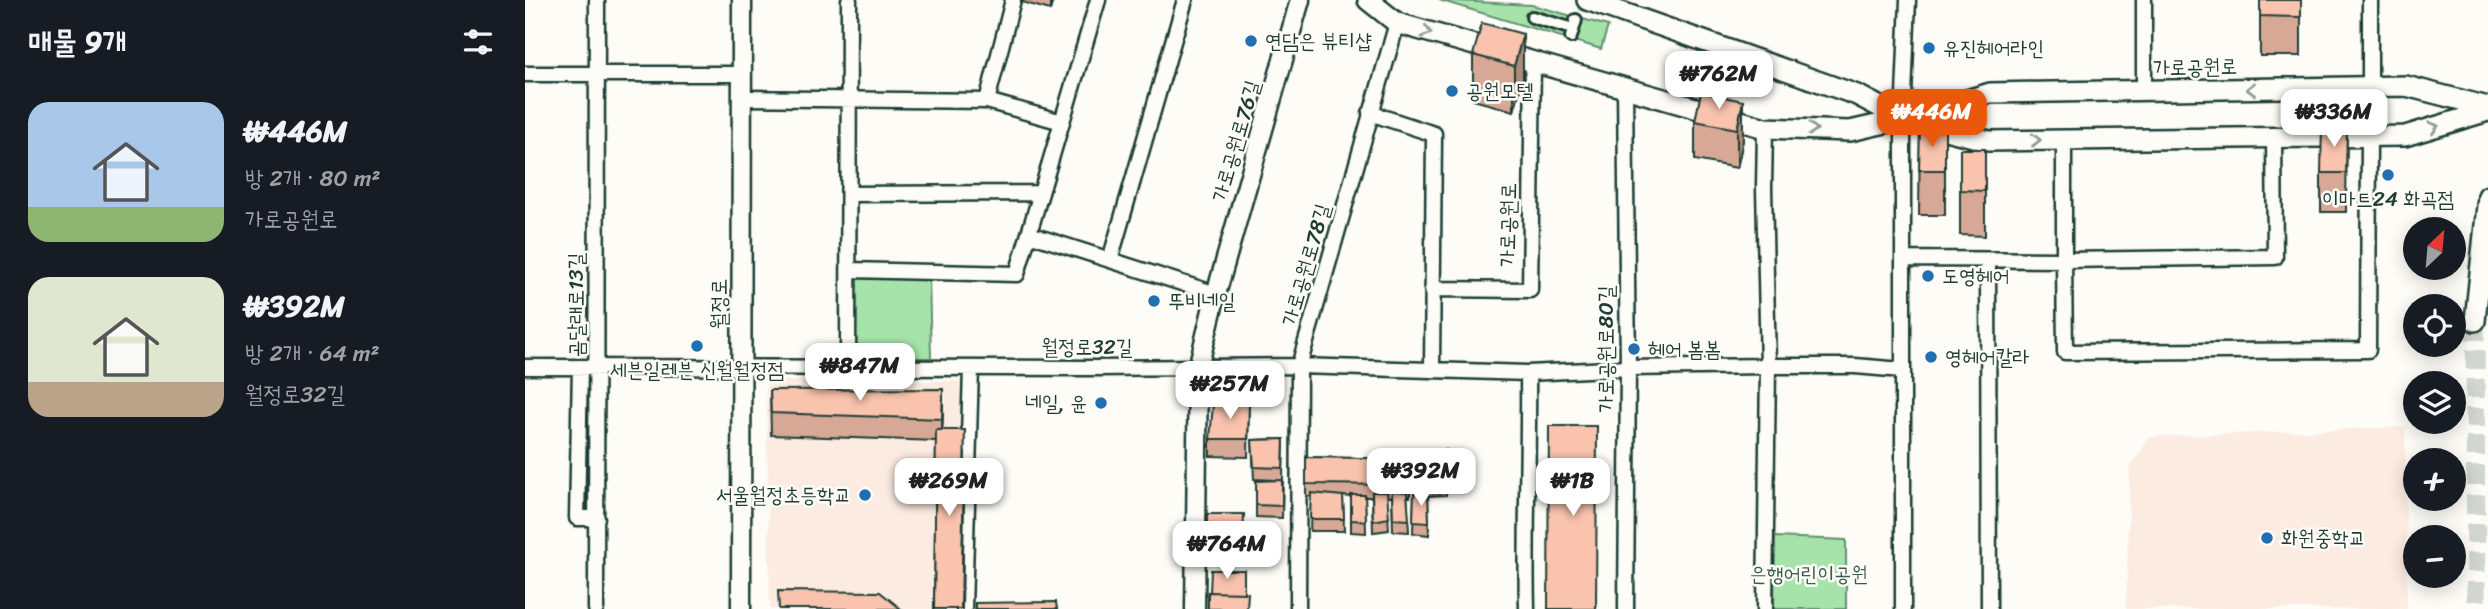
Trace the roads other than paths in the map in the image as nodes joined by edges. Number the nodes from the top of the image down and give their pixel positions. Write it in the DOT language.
graph roads {
  1 [pos="597,0"];
  2 [pos="742,0"];
  3 [pos="849,0"];
  4 [pos="1013,0"];
  5 [pos="1098,0"];
  6 [pos="1185,0"];
  7 [pos="1300,0"];
  8 [pos="1368,0"];
  9 [pos="1587,0"];
  10 [pos="1907,0"];
  11 [pos="2144,0"];
  12 [pos="2370,0"];
  13 [pos="1532,17"];
  14 [pos="1397,23"];
  15 [pos="1574,29"];
  16 [pos="1533,63"];
  17 [pos="525,74"];
  18 [pos="595,74"];
  19 [pos="742,74"];
  20 [pos="2370,86"];
  21 [pos="1625,89"];
  22 [pos="2144,90"];
  23 [pos="741,98"];
  24 [pos="849,100"];
  25 [pos="987,101"];
  26 [pos="2488,109"];
  27 [pos="1370,113"];
  28 [pos="1903,119"];
  29 [pos="1062,122"];
  30 [pos="1765,128"];
  31 [pos="2369,137"];
  32 [pos="2274,138"];
  33 [pos="2064,140"];
  34 [pos="1041,193"];
  35 [pos="849,194"];
  36 [pos="2488,196"];
  37 [pos="1029,234"];
  38 [pos="1905,259"];
  39 [pos="1110,260"];
  40 [pos="2064,260"];
  41 [pos="1988,261"];
  42 [pos="849,270"];
  43 [pos="1432,289"];
  44 [pos="1216,294"];
  45 [pos="2475,321"];
  46 [pos="848,366"];
  47 [pos="1299,366"];
  48 [pos="1768,366"];
  49 [pos="525,367"];
  50 [pos="580,367"];
  51 [pos="597,367"];
  52 [pos="741,368"];
  53 [pos="971,368"];
  54 [pos="1198,368"];
  55 [pos="1628,368"];
  56 [pos="1432,369"];
  57 [pos="1902,370"];
  58 [pos="1528,373"];
  59 [pos="597,518"];
  60 [pos="596,609"];
  61 [pos="741,609"];
  62 [pos="964,609"];
  63 [pos="1195,609"];
  64 [pos="1298,609"];
  65 [pos="1527,609"];
  66 [pos="1626,609"];
  67 [pos="1765,609"];
  68 [pos="1903,609"];
  69 [pos="1989,609"];
  1 -- 18 [label="street, 곰달래로13길"];
  2 -- 19 [label="street, 월정로"];
  3 -- 24 [label="street"];
  4 -- 25 [label="street"];
  5 -- 29 [label="street"];
  6 -- 39 [label="street"];
  7 -- 44 [label="street, 가로공원로76길"];
  8 -- 14 [label="main road, 가로공원로"];
  9 -- 28 [label="main road, 가로공원로"];
  10 -- 28 [label="street"];
  11 -- 22 [label="street"];
  12 -- 20 [label="street"];
  13 -- 15 [label="street"];
  14 -- 16 [label="main road, 가로공원로, one-way"];
  14 -- 27 [label="street, 가로공원로78길"];
  16 -- 21 [label="main road, 가로공원로"];
  16 -- 43 [label="street, 가로공원로"];
  17 -- 18 [label="street"];
  18 -- 19 [label="street"];
  18 -- 51 [label="street, 곰달래로13길"];
  19 -- 23 [label="street, 월정로"];
  20 -- 22 [label="main road, 가로공원로, one-way"];
  20 -- 26 [label="main road, 가로공원로"];
  21 -- 30 [label="main road, 가로공원로"];
  21 -- 55 [label="street, 가로공원로80길"];
  22 -- 28 [label="main road, 가로공원로"];
  23 -- 24 [label="street"];
  23 -- 52 [label="street, 월정로"];
  24 -- 25 [label="street"];
  24 -- 35 [label="street"];
  25 -- 29 [label="street"];
  31 -- 26 [label="main road, 가로공원로, one-way"];
  27 -- 43 [label="street"];
  27 -- 47 [label="street, 가로공원로78길"];
  30 -- 28 [label="main road, 가로공원로, one-way"];
  28 -- 33 [label="main road, 가로공원로, one-way"];
  28 -- 38 [label="street"];
  29 -- 34 [label="street"];
  30 -- 48 [label="street"];
  31 -- 32 [label="main road, 가로공원로"];
  31 -- 40 [label="street"];
  32 -- 33 [label="main road, 가로공원로"];
  32 -- 40 [label="street"];
  33 -- 40 [label="street"];
  34 -- 35 [label="street"];
  34 -- 37 [label="street"];
  35 -- 42 [label="street"];
  36 -- 45 [label="main road"];
  37 -- 39 [label="street"];
  37 -- 42 [label="street"];
  38 -- 41 [label="street"];
  38 -- 57 [label="street"];
  39 -- 44 [label="street"];
  40 -- 41 [label="street"];
  41 -- 69 [label="street"];
  42 -- 46 [label="street"];
  43 -- 56 [label="street"];
  44 -- 54 [label="street, 가로공원로76길"];
  46 -- 52 [label="street, 월정로32길"];
  46 -- 53 [label="street, 월정로32길"];
  47 -- 54 [label="street, 월정로32길"];
  47 -- 56 [label="street, 월정로32길"];
  47 -- 64 [label="street, 가로공원로78길"];
  48 -- 55 [label="street, 월정로32길"];
  48 -- 57 [label="street, 월정로32길"];
  48 -- 67 [label="street"];
  49 -- 50 [label="street, 월정로32길"];
  50 -- 51 [label="street, 월정로32길"];
  50 -- 59 [label="street"];
  51 -- 52 [label="street, 월정로32길"];
  51 -- 59 [label="street, 곰달래로13길"];
  52 -- 61 [label="street, 월정로"];
  53 -- 54 [label="street, 월정로32길"];
  53 -- 62 [label="street"];
  54 -- 63 [label="street, 가로공원로76길"];
  55 -- 58 [label="street, 월정로32길"];
  55 -- 66 [label="street, 가로공원로80길"];
  56 -- 58 [label="street, 월정로32길"];
  57 -- 68 [label="street"];
  58 -- 65 [label="street"];
  59 -- 60 [label="street, 곰달래로13길"];
}
